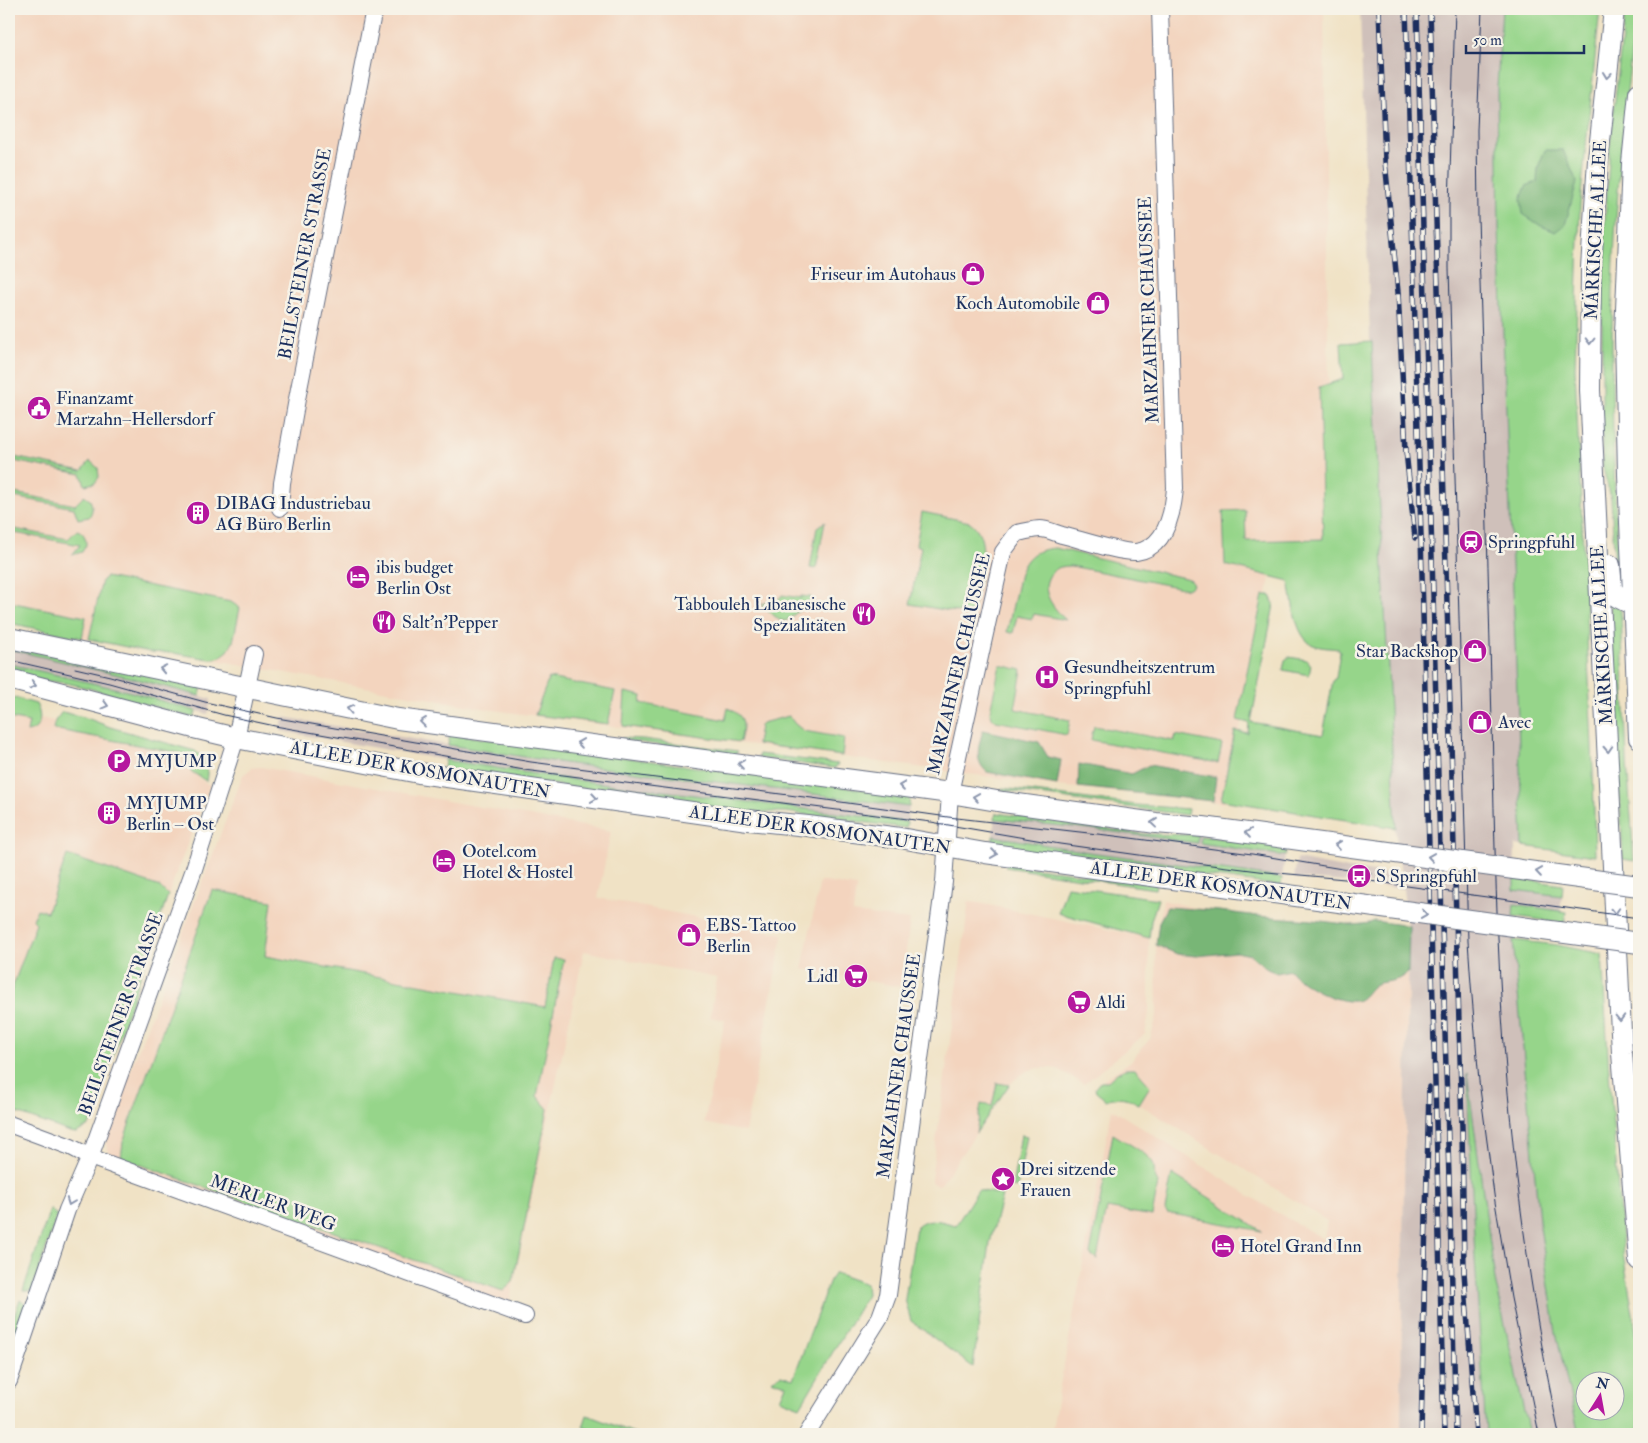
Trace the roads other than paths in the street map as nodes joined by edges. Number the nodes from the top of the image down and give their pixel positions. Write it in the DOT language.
graph roads {
  1 [pos="374,9"];
  2 [pos="1160,9"];
  3 [pos="1614,9"];
  4 [pos="1639,93"];
  5 [pos="1594,471"];
  6 [pos="280,508"];
  7 [pos="1636,605"];
  8 [pos="9,638"];
  9 [pos="254,654"];
  10 [pos="9,679"];
  11 [pos="248,687"];
  12 [pos="236,738"];
  13 [pos="1639,738"];
  14 [pos="950,793"];
  15 [pos="946,846"];
  16 [pos="1639,886"];
  17 [pos="1639,943"];
  18 [pos="9,1124"];
  19 [pos="90,1157"];
  20 [pos="1638,1216"];
  21 [pos="1639,1260"];
  22 [pos="525,1316"];
  23 [pos="9,1382"];
  24 [pos="807,1434"];
  1 -- 6 [label="street, BEILSTEINER STRASSE"];
  2 -- 14 [label="street, MARZAHNER CHAUSSEE"];
  3 -- 5 [label="main road, MÄRKISCHE ALLEE, one-way"];
  4 -- 7 [label="main road, MÄRKISCHE ALLEE"];
  5 -- 7 [label="main road"];
  5 -- 20 [label="main road, MÄRKISCHE ALLEE, one-way"];
  7 -- 13 [label="main road, MÄRKISCHE ALLEE"];
  11 -- 8 [label="main road, one-way"];
  9 -- 11 [label="street, BEILSTEINER STRASSE"];
  10 -- 12 [label="main road, ALLEE DER KOSMONAUTEN, one-way"];
  11 -- 12 [label="street, BEILSTEINER STRASSE"];
  14 -- 11 [label="main road, one-way"];
  12 -- 15 [label="main road, ALLEE DER KOSMONAUTEN, one-way"];
  12 -- 19 [label="street, BEILSTEINER STRASSE"];
  14 -- 15 [label="street, MARZAHNER CHAUSSEE"];
  16 -- 14 [label="main road, one-way, bridge"];
  15 -- 17 [label="main road, ALLEE DER KOSMONAUTEN, one-way, bridge"];
  15 -- 24 [label="street, MARZAHNER CHAUSSEE"];
  18 -- 19 [label="street, MERLER WEG"];
  19 -- 22 [label="street, MERLER WEG"];
  19 -- 23 [label="street, BEILSTEINER STRASSE, one-way"];
  20 -- 21 [label="main road, MÄRKISCHE ALLEE"];
}
